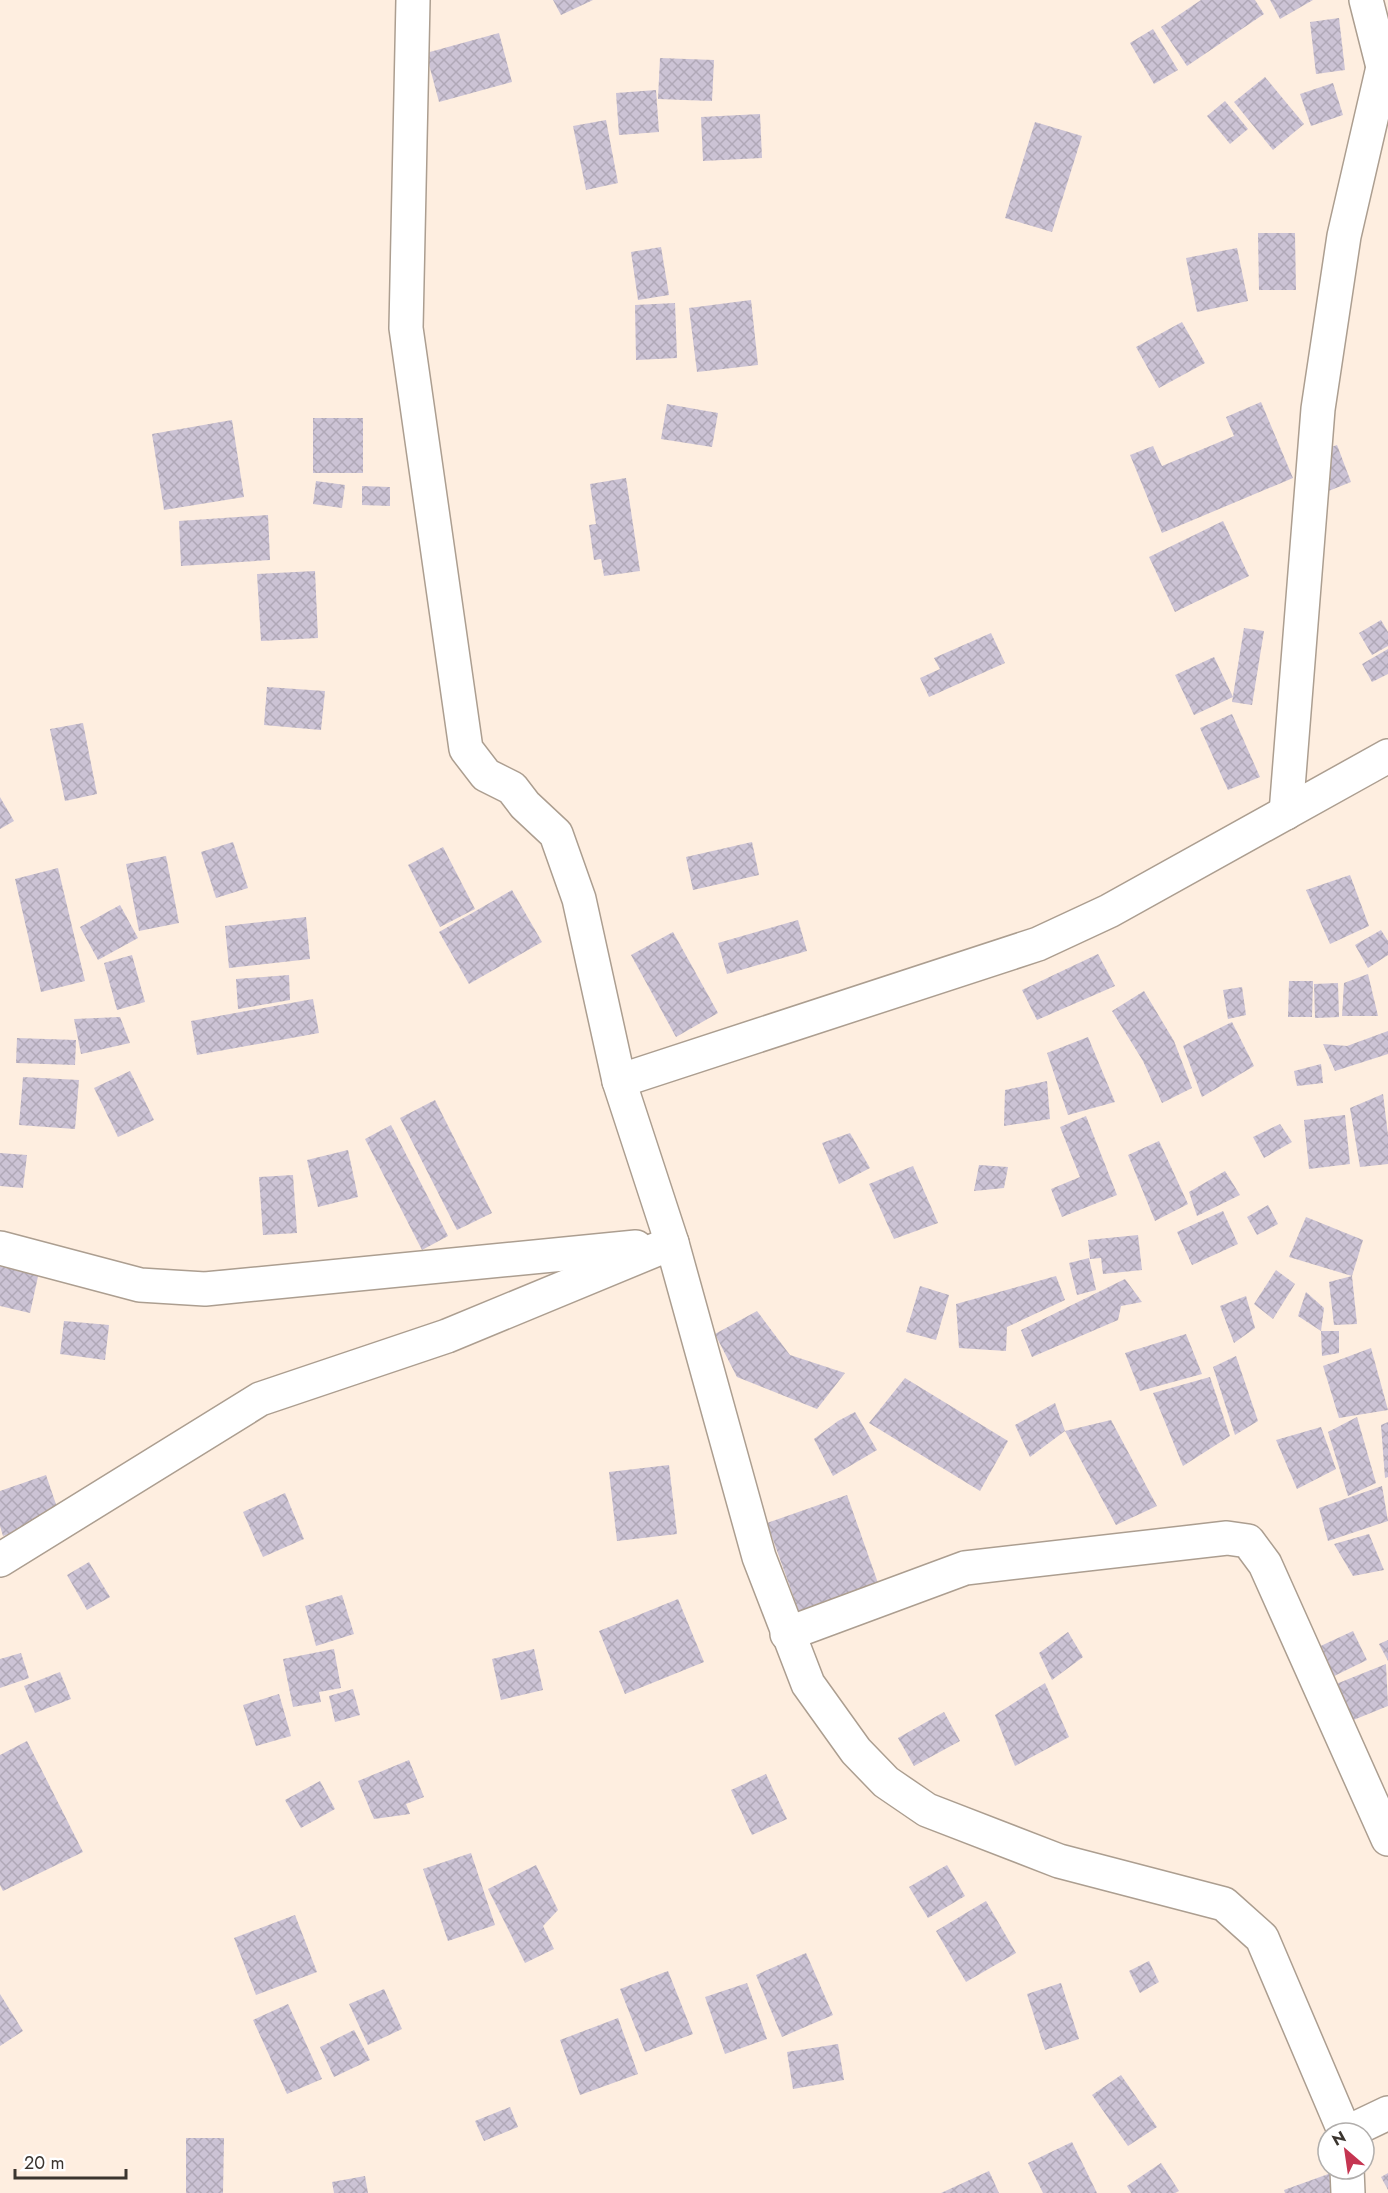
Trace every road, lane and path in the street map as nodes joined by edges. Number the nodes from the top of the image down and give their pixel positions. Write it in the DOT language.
graph roads {
  1 [pos="413,0"];
  2 [pos="1366,0"];
  3 [pos="1385,70"];
  4 [pos="1388,756"];
  5 [pos="1286,813"];
  6 [pos="619,1081"];
  7 [pos="672,1243"];
  8 [pos="0,1248"];
  9 [pos="0,1560"];
  10 [pos="788,1634"];
  11 [pos="1388,1839"];
  12 [pos="1388,2113"];
  13 [pos="1341,2121"];
  14 [pos="1371,2121"];
  1 -- 6 [label="street"];
  2 -- 3 [label="street"];
  3 -- 5 [label="street"];
  4 -- 5 [label="street"];
  5 -- 6 [label="street"];
  6 -- 7 [label="street"];
  7 -- 8 [label="street"];
  7 -- 9 [label="street"];
  7 -- 10 [label="street"];
  10 -- 11 [label="street"];
  10 -- 13 [label="street"];
  12 -- 14 [label="street"];
}
